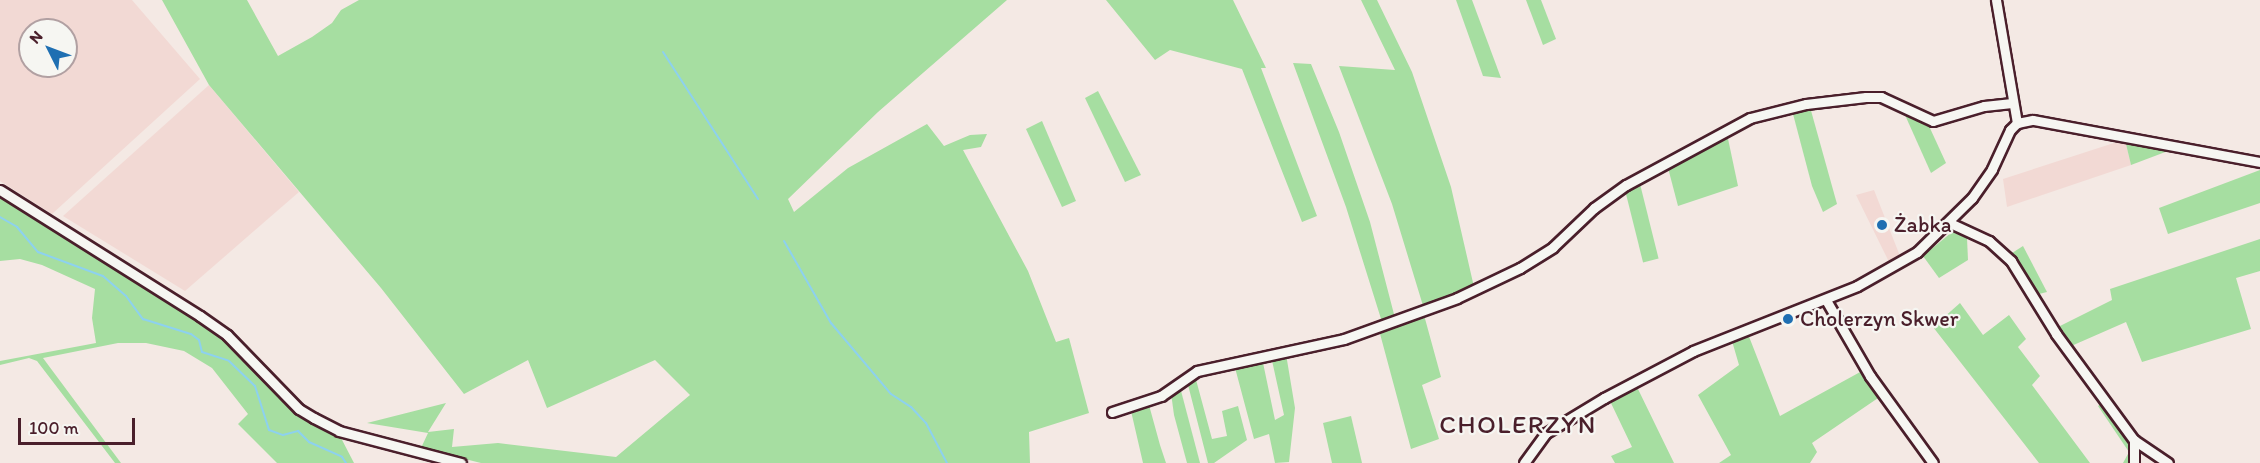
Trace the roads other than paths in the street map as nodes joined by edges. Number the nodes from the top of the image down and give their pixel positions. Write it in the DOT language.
graph roads {
  1 [pos="1996,0"];
  2 [pos="2012,103"];
  3 [pos="2018,123"];
  4 [pos="2260,162"];
  5 [pos="0,190"];
  6 [pos="1950,223"];
  7 [pos="1826,300"];
  8 [pos="1112,412"];
  9 [pos="2134,440"];
  10 [pos="1526,461"];
  11 [pos="461,463"];
  12 [pos="1516,463"];
  13 [pos="1933,463"];
  14 [pos="2134,463"];
  15 [pos="2168,463"];
  1 -- 2 [label="street"];
  2 -- 3 [label="street"];
  2 -- 8 [label="street"];
  3 -- 4 [label="street"];
  3 -- 6 [label="street"];
  5 -- 11 [label="street"];
  6 -- 7 [label="street"];
  6 -- 9 [label="street"];
  7 -- 10 [label="street"];
  7 -- 13 [label="street"];
  9 -- 14 [label="street"];
  9 -- 15 [label="street"];
  10 -- 12 [label="street"];
}
